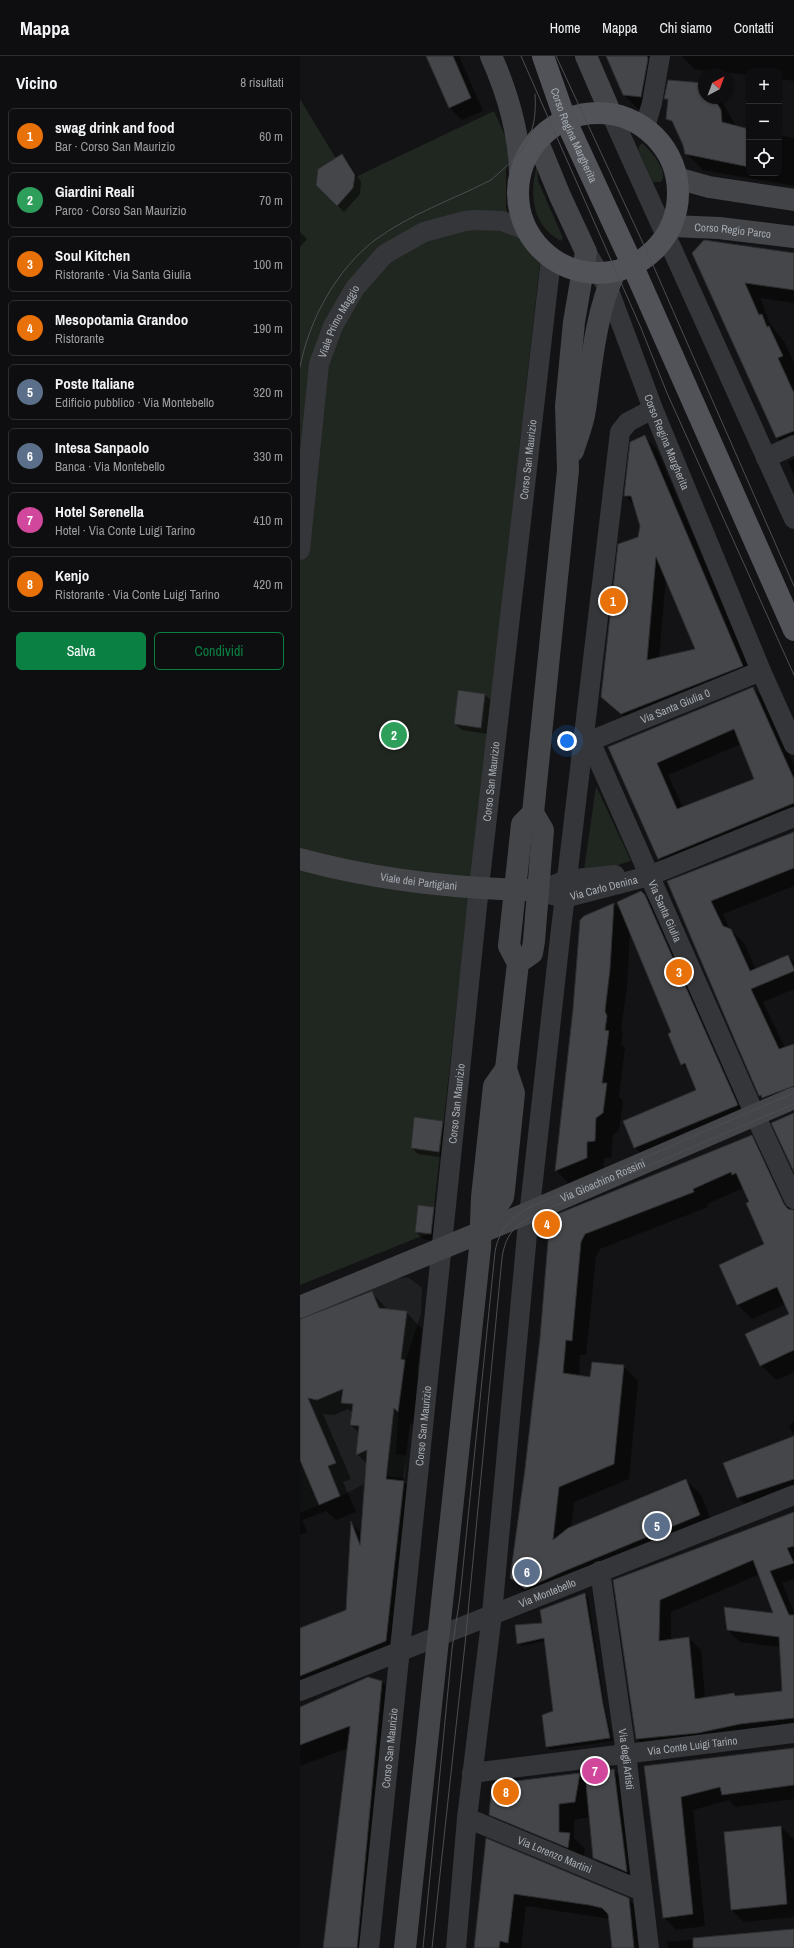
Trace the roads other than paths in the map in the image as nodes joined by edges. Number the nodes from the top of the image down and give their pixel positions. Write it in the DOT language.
graph roads {
  1 [pos="491,56"];
  2 [pos="543,56"];
  3 [pos="586,56"];
  4 [pos="660,56"];
  5 [pos="611,114"];
  6 [pos="565,119"];
  7 [pos="644,127"];
  8 [pos="537,140"];
  9 [pos="520,172"];
  10 [pos="677,178"];
  11 [pos="794,200"];
  12 [pos="526,230"];
  13 [pos="669,231"];
  14 [pos="794,237"];
  15 [pos="552,259"];
  16 [pos="604,271"];
  17 [pos="653,409"];
  18 [pos="794,445"];
  19 [pos="766,458"];
  20 [pos="568,470"];
  21 [pos="794,519"];
  22 [pos="300,550"];
  23 [pos="794,630"];
  24 [pos="761,671"];
  25 [pos="587,737"];
  26 [pos="794,745"];
  27 [pos="533,813"];
  28 [pos="794,817"];
  29 [pos="300,859"];
  30 [pos="648,872"];
  31 [pos="479,888"];
  32 [pos="565,889"];
  33 [pos="514,890"];
  34 [pos="538,891"];
  35 [pos="518,963"];
  36 [pos="794,1098"];
  37 [pos="755,1115"];
  38 [pos="794,1199"];
  39 [pos="530,1212"];
  40 [pos="482,1230"];
  41 [pos="442,1248"];
  42 [pos="300,1307"];
  43 [pos="794,1495"];
  44 [pos="600,1571"];
  45 [pos="492,1614"];
  46 [pos="438,1635"];
  47 [pos="400,1651"];
  48 [pos="300,1691"];
  49 [pos="794,1733"];
  50 [pos="626,1753"];
  51 [pos="472,1773"];
  52 [pos="467,1818"];
  53 [pos="642,1891"];
  54 [pos="369,1948"];
  55 [pos="405,1948"];
  56 [pos="456,1948"];
  57 [pos="649,1948"];
  1 -- 9 [label="main road"];
  2 -- 6 [label="main road, Corso Regina Margherita"];
  3 -- 5 [label="main road"];
  4 -- 7 [label="street"];
  5 -- 6 [label="main road"];
  5 -- 7 [label="main road"];
  5 -- 13 [label="street"];
  6 -- 8 [label="main road"];
  6 -- 16 [label="main road, Corso Regina Margherita"];
  7 -- 10 [label="main road"];
  8 -- 9 [label="main road"];
  8 -- 16 [label="main road, Corso Regina Margherita"];
  9 -- 12 [label="main road"];
  10 -- 11 [label="main road"];
  10 -- 13 [label="main road"];
  12 -- 15 [label="main road"];
  12 -- 22 [label="street, Viale Primo Maggio"];
  13 -- 14 [label="main road, Corso Regio Parco"];
  13 -- 16 [label="main road"];
  13 -- 19 [label="street"];
  15 -- 16 [label="main road"];
  15 -- 31 [label="street, Corso San Maurizio"];
  16 -- 17 [label="street, Corso Regina Margherita"];
  16 -- 20 [label="main road"];
  16 -- 20 [label="main road"];
  16 -- 23 [label="main road, Corso Regina Margherita"];
  17 -- 24 [label="street, Corso Regina Margherita"];
  17 -- 25 [label="street"];
  18 -- 19 [label="street"];
  19 -- 21 [label="street"];
  20 -- 27 [label="main road"];
  24 -- 25 [label="street, Via Santa Giulia 0"];
  24 -- 26 [label="street, Corso Regina Margherita"];
  25 -- 30 [label="street, Via Santa Giulia"];
  25 -- 32 [label="street"];
  27 -- 33 [label="main road"];
  27 -- 34 [label="main road"];
  28 -- 30 [label="street, Via Carlo Denina"];
  29 -- 31 [label="main road, Viale dei Partigiani"];
  30 -- 32 [label="street, Via Carlo Denina"];
  30 -- 37 [label="street, Via Santa Giulia"];
  31 -- 33 [label="main road, Viale dei Partigiani"];
  31 -- 41 [label="street, Corso San Maurizio"];
  32 -- 34 [label="street, Via Carlo Denina"];
  32 -- 39 [label="street"];
  33 -- 34 [label="main road, Viale dei Partigiani"];
  33 -- 35 [label="main road"];
  34 -- 35 [label="main road"];
  35 -- 40 [label="main road"];
  36 -- 37 [label="main road, Via Gioachino Rossini"];
  37 -- 38 [label="street, Via Santa Giulia"];
  37 -- 39 [label="main road, Via Gioachino Rossini"];
  39 -- 40 [label="main road, Via Gioachino Rossini"];
  39 -- 45 [label="street"];
  40 -- 41 [label="main road, Via Gioachino Rossini"];
  40 -- 46 [label="main road"];
  41 -- 42 [label="main road, Via Gioachino Rossini"];
  41 -- 47 [label="street, Corso San Maurizio"];
  43 -- 44 [label="street, Via Montebello"];
  44 -- 45 [label="street, Via Montebello"];
  44 -- 50 [label="street, Via degli Artisti"];
  45 -- 46 [label="street, Via Montebello"];
  45 -- 51 [label="street"];
  46 -- 47 [label="street, Via Montebello"];
  46 -- 55 [label="main road"];
  47 -- 48 [label="street, Via Montebello"];
  47 -- 54 [label="street, Corso San Maurizio"];
  49 -- 50 [label="street, Via Conte Luigi Tarino"];
  50 -- 51 [label="street, Via Conte Luigi Tarino"];
  50 -- 53 [label="street, Via degli Artisti"];
  51 -- 52 [label="street"];
  52 -- 53 [label="street, Via Lorenzo Martini"];
  52 -- 56 [label="street"];
  53 -- 57 [label="street, Via degli Artisti"];
}
